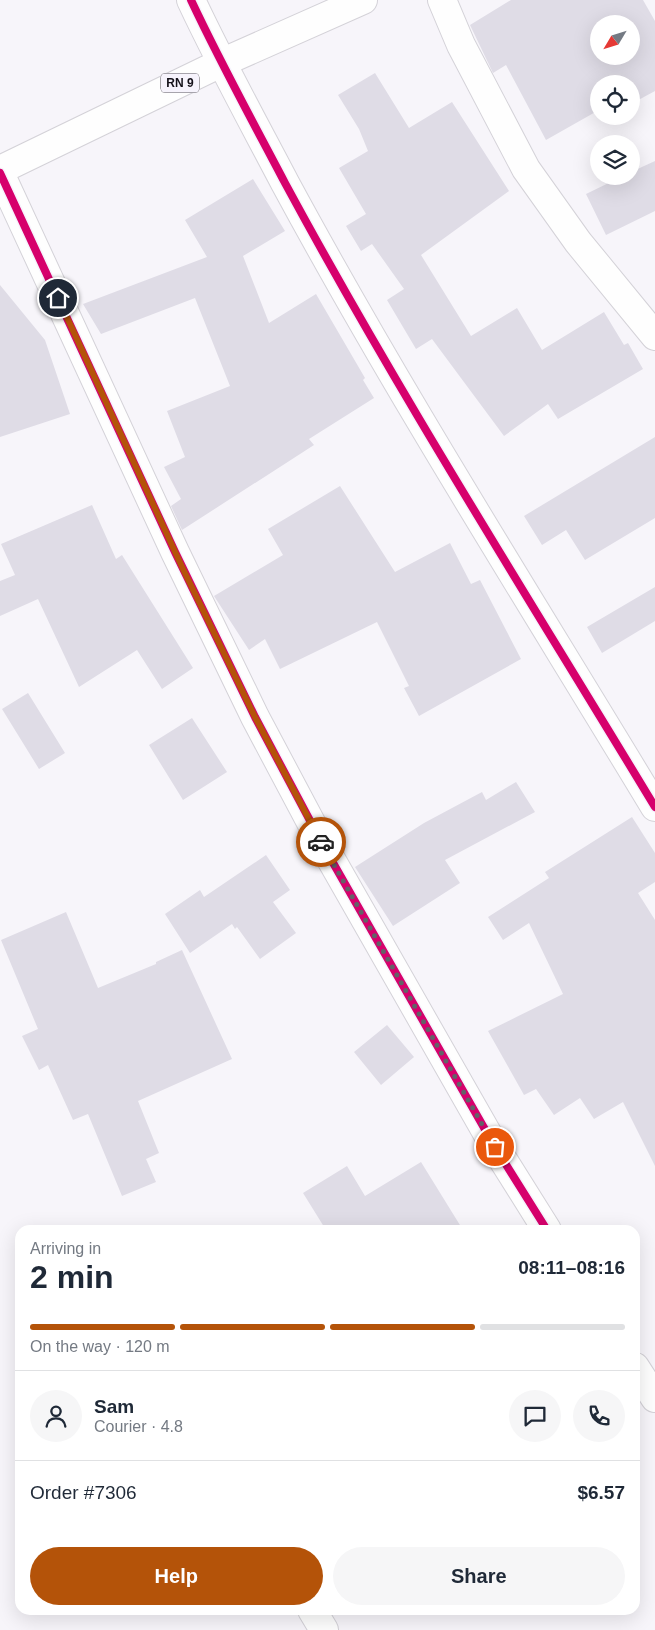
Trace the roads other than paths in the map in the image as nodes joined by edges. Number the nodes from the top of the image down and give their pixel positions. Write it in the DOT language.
graph roads {
  1 [pos="190,0"];
  2 [pos="363,0"];
  3 [pos="442,0"];
  4 [pos="221,63"];
  5 [pos="0,171"];
  6 [pos="655,336"];
  7 [pos="655,807"];
  8 [pos="544,1225"];
  9 [pos="640,1375"];
  10 [pos="655,1398"];
  11 [pos="315,1615"];
  12 [pos="324,1630"];
  1 -- 4 [label="street"];
  2 -- 4 [label="street, RN 9"];
  3 -- 6 [label="street"];
  4 -- 5 [label="street, RN 9"];
  4 -- 7 [label="street"];
  5 -- 8 [label="street"];
  9 -- 10 [label="street"];
  11 -- 12 [label="street"];
}
